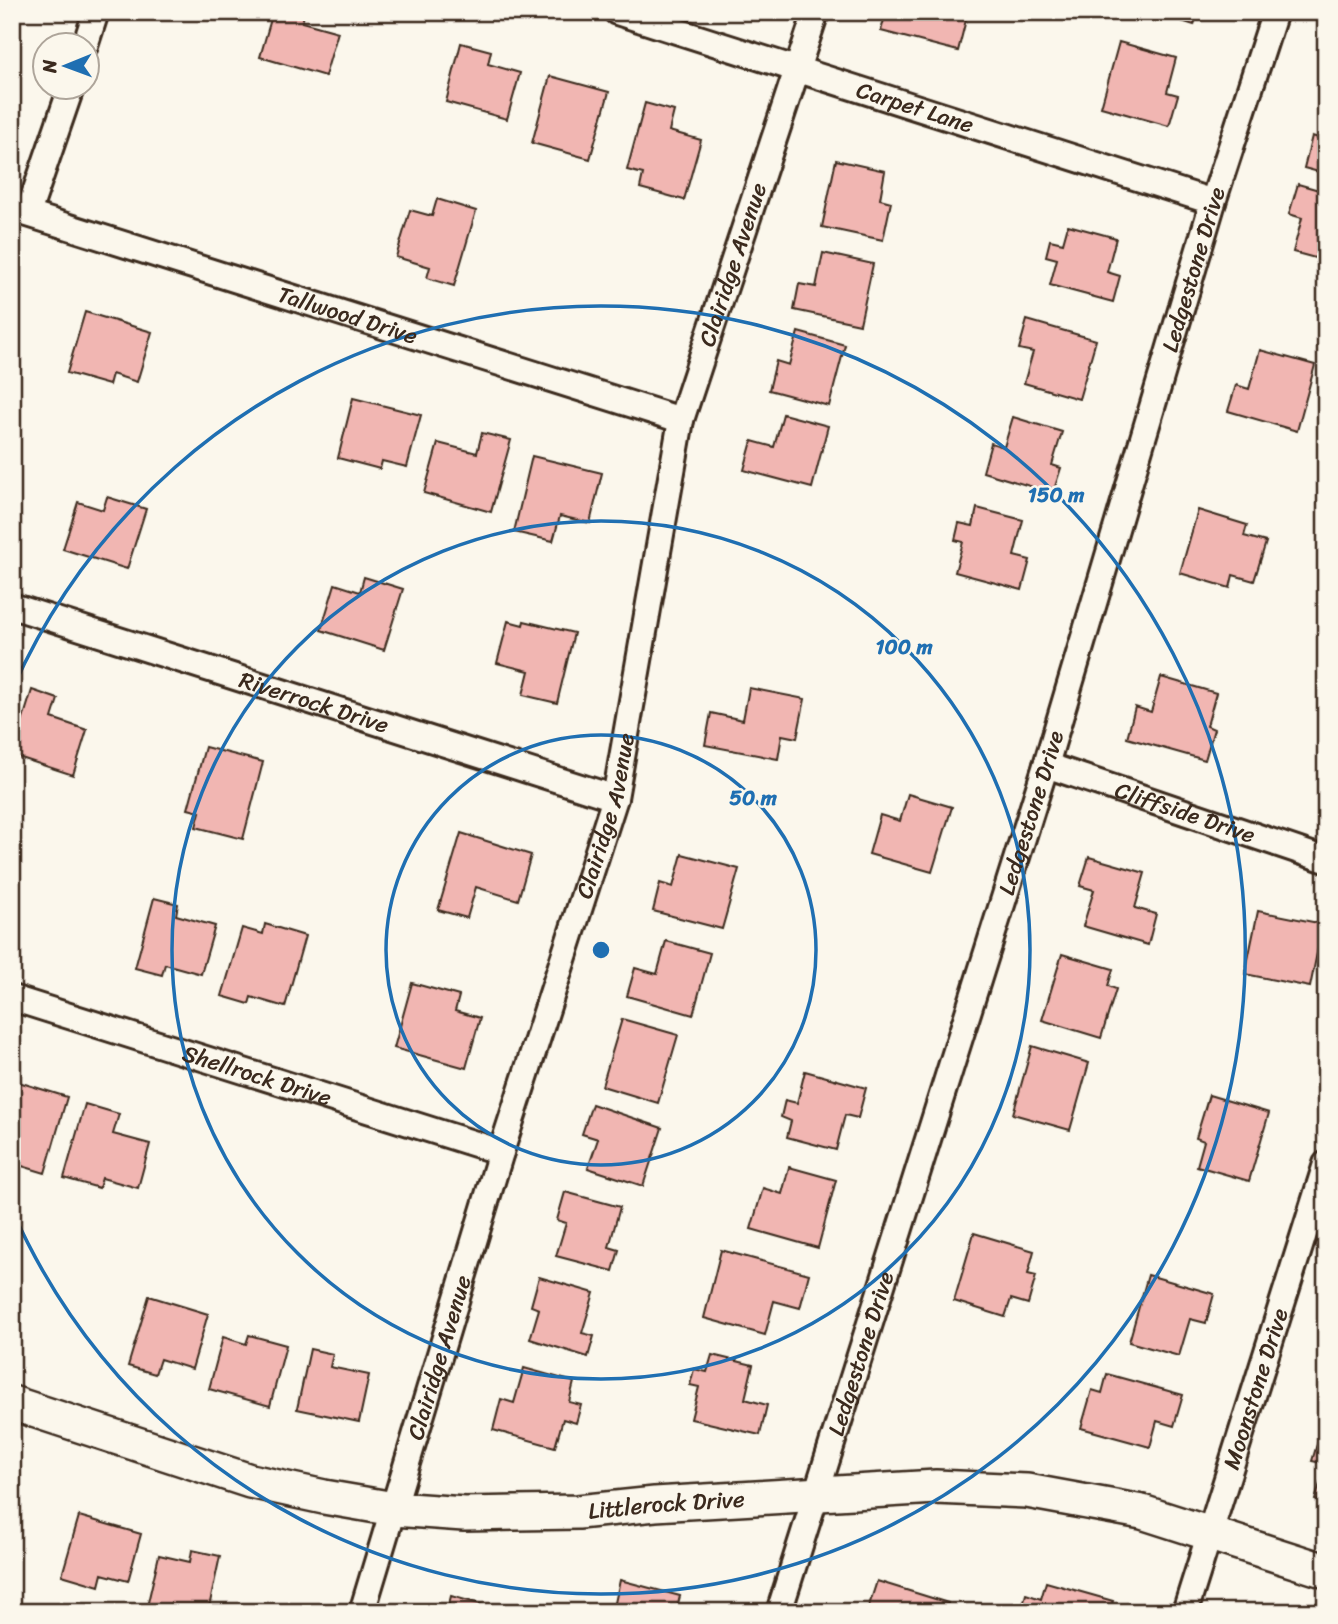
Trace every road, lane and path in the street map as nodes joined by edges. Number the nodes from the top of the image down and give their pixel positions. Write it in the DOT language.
graph roads {
  1 [pos="96,12"];
  2 [pos="617,12"];
  3 [pos="816,12"];
  4 [pos="1275,12"];
  5 [pos="90,32"];
  6 [pos="798,70"];
  7 [pos="65,102"];
  8 [pos="1213,202"];
  9 [pos="20,211"];
  10 [pos="681,420"];
  11 [pos="12,606"];
  12 [pos="1046,765"];
  13 [pos="615,798"];
  14 [pos="1326,860"];
  15 [pos="12,998"];
  16 [pos="501,1152"];
  17 [pos="1326,1164"];
  18 [pos="12,1404"];
  19 [pos="816,1495"];
  20 [pos="394,1509"];
  21 [pos="1210,1533"];
  22 [pos="1326,1571"];
  23 [pos="362,1612"];
  24 [pos="779,1612"];
  25 [pos="1185,1612"];
  1 -- 5 [label="street"];
  2 -- 6 [label="street, Carpet Lane"];
  3 -- 6 [label="street, Clairidge Avenue"];
  4 -- 8 [label="street, Ledgestone Drive"];
  6 -- 8 [label="street, Carpet Lane"];
  6 -- 10 [label="street, Clairidge Avenue"];
  7 -- 9 [label="street"];
  8 -- 12 [label="street, Ledgestone Drive"];
  9 -- 10 [label="street, Tallwood Drive"];
  10 -- 13 [label="street, Clairidge Avenue"];
  11 -- 13 [label="street, Riverrock Drive"];
  12 -- 14 [label="street, Cliffside Drive"];
  12 -- 19 [label="street, Ledgestone Drive"];
  13 -- 16 [label="street, Clairidge Avenue"];
  15 -- 16 [label="street, Shellrock Drive"];
  16 -- 20 [label="street, Clairidge Avenue"];
  17 -- 21 [label="street, Moonstone Drive"];
  18 -- 20 [label="street, Littlerock Drive"];
  19 -- 20 [label="street, Littlerock Drive"];
  19 -- 21 [label="street, Littlerock Drive"];
  19 -- 24 [label="street, Ledgestone Drive"];
  20 -- 23 [label="street, Clairidge Avenue"];
  21 -- 22 [label="street, Littlerock Drive"];
  21 -- 25 [label="street, Moonstone Drive"];
}
